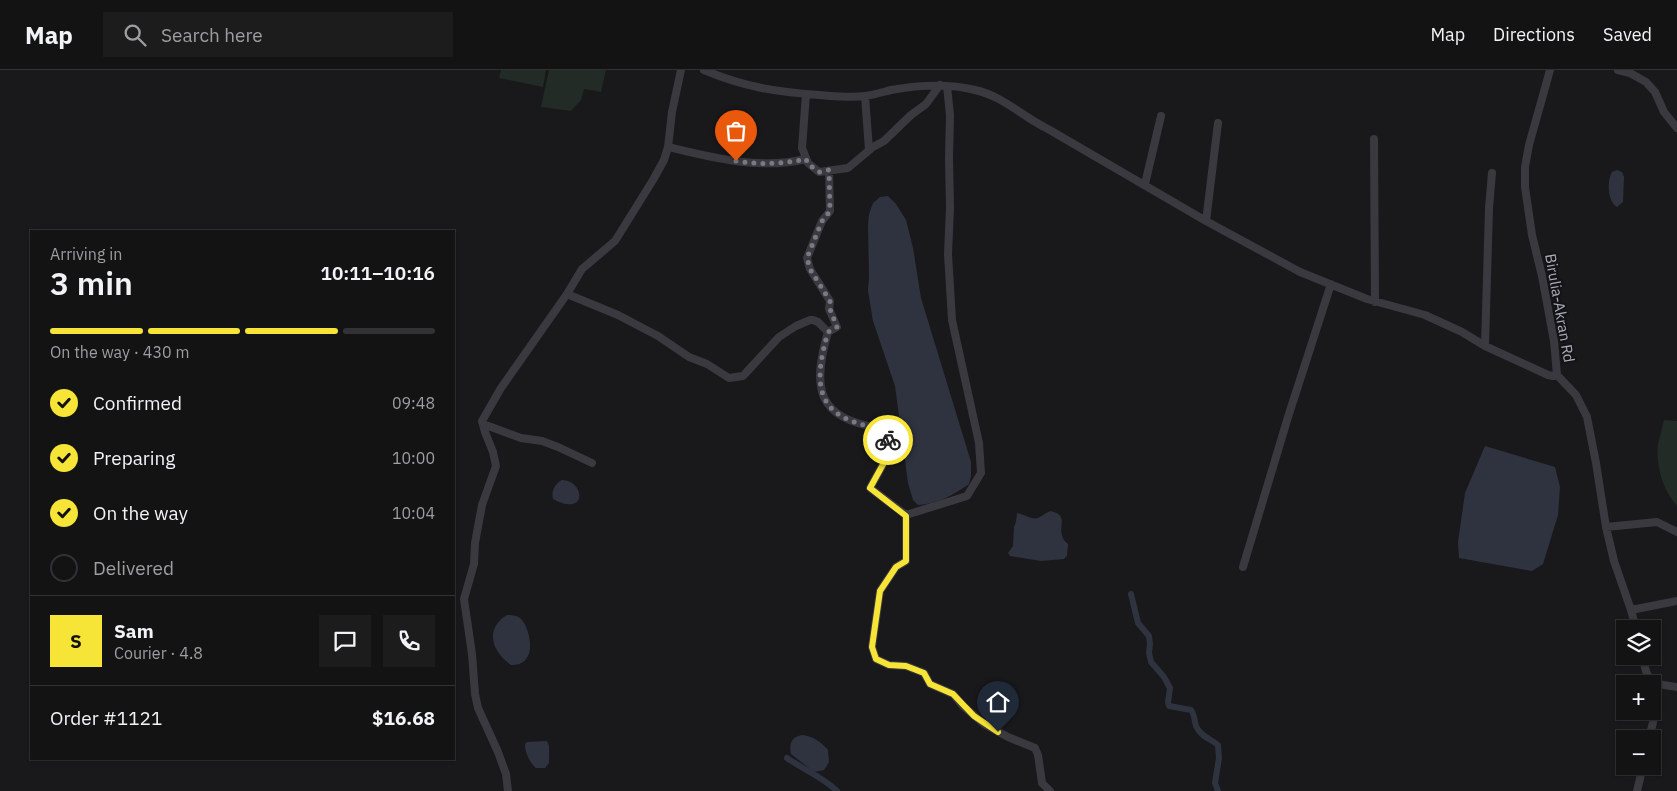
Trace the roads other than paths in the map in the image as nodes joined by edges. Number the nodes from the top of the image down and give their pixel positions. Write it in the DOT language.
graph roads {
  1 [pos="681,70"];
  2 [pos="704,70"];
  3 [pos="1550,70"];
  4 [pos="1618,70"];
  5 [pos="944,86"];
  6 [pos="806,94"];
  7 [pos="865,96"];
  8 [pos="1161,116"];
  9 [pos="1218,123"];
  10 [pos="1677,128"];
  11 [pos="1374,139"];
  12 [pos="668,147"];
  13 [pos="869,150"];
  14 [pos="806,159"];
  15 [pos="829,170"];
  16 [pos="1492,174"];
  17 [pos="1144,184"];
  18 [pos="1206,221"];
  19 [pos="1331,284"];
  20 [pos="568,294"];
  21 [pos="1375,302"];
  22 [pos="828,332"];
  23 [pos="1485,346"];
  24 [pos="1557,375"];
  25 [pos="483,424"];
  26 [pos="592,463"];
  27 [pos="906,516"];
  28 [pos="1606,527"];
  29 [pos="1677,532"];
  30 [pos="1244,567"];
  31 [pos="1677,601"];
  32 [pos="1631,610"];
  33 [pos="1634,620"];
  34 [pos="1661,686"];
  35 [pos="1677,688"];
  36 [pos="1641,775"];
  37 [pos="508,791"];
  38 [pos="1050,791"];
  39 [pos="1637,791"];
  1 -- 12 [label="street"];
  2 -- 6 [label="street"];
  3 -- 24 [label="street, Birulia-Akran Rd"];
  4 -- 10 [label="street"];
  5 -- 7 [label="street"];
  5 -- 13 [label="street"];
  5 -- 17 [label="street"];
  5 -- 27 [label="street"];
  6 -- 7 [label="street"];
  6 -- 14 [label="street"];
  7 -- 13 [label="street"];
  8 -- 17 [label="street"];
  9 -- 18 [label="street"];
  11 -- 21 [label="street"];
  12 -- 14 [label="street"];
  12 -- 20 [label="street"];
  13 -- 15 [label="street"];
  14 -- 15 [label="street"];
  15 -- 22 [label="street"];
  16 -- 23 [label="street"];
  17 -- 18 [label="street"];
  18 -- 19 [label="street"];
  19 -- 21 [label="street"];
  19 -- 30 [label="street"];
  20 -- 22 [label="street"];
  20 -- 25 [label="street"];
  21 -- 23 [label="street"];
  22 -- 27 [label="street"];
  23 -- 24 [label="street"];
  24 -- 28 [label="street, Birulia-Akran Rd"];
  25 -- 26 [label="street"];
  25 -- 37 [label="street"];
  27 -- 38 [label="street"];
  28 -- 29 [label="street"];
  28 -- 32 [label="street, Birulia-Akran Rd"];
  31 -- 32 [label="street"];
  32 -- 33 [label="street, Birulia-Akran Rd"];
  34 -- 35 [label="street"];
  36 -- 39 [label="street"];
}
